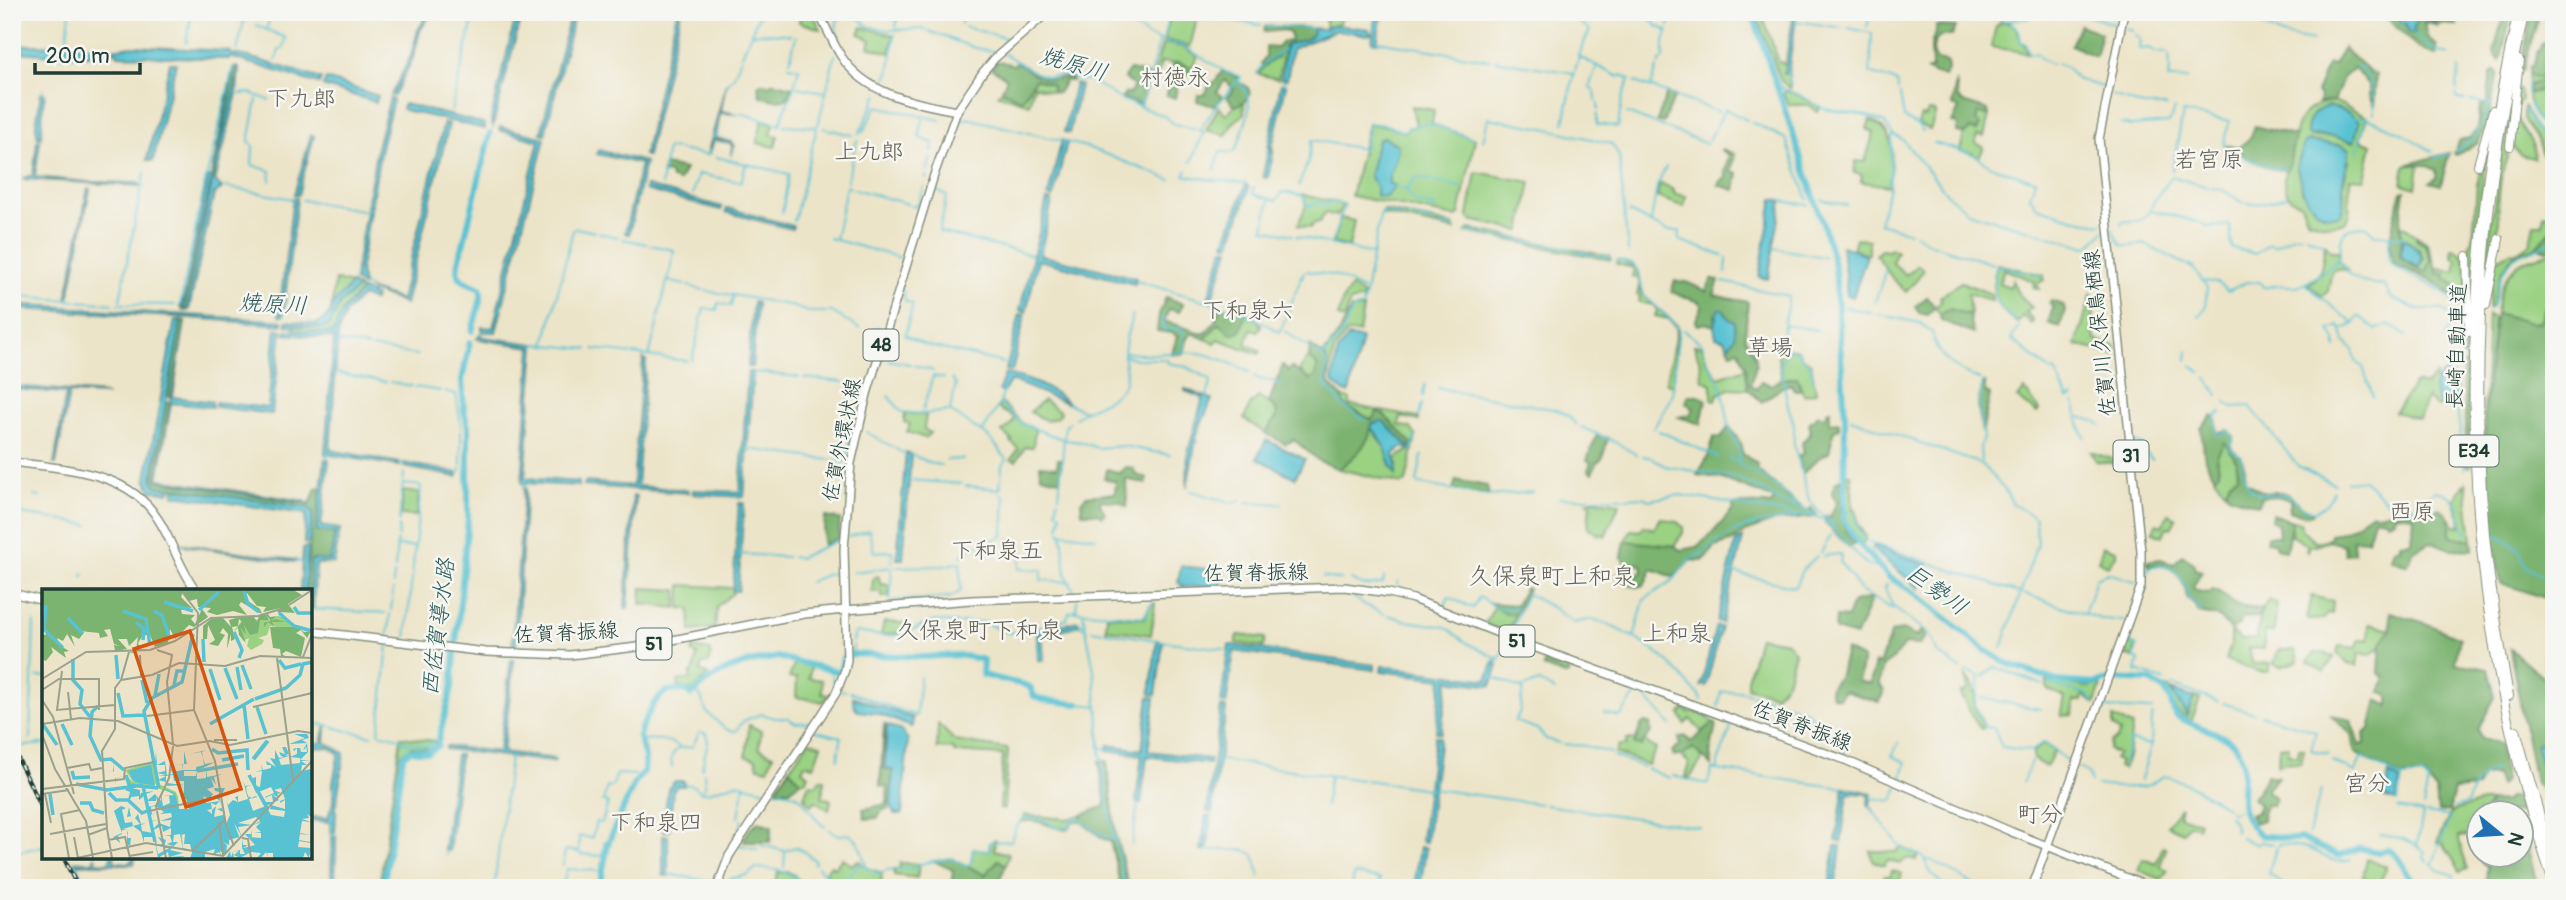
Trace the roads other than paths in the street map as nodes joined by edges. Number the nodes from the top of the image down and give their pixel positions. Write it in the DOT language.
graph roads {
  1 [pos="818,12"];
  2 [pos="1048,12"];
  3 [pos="2124,12"];
  4 [pos="2518,12"];
  5 [pos="2527,12"];
  6 [pos="2510,46"];
  7 [pos="957,111"];
  8 [pos="2510,146"];
  9 [pos="2478,164"];
  10 [pos="2499,239"];
  11 [pos="2467,256"];
  12 [pos="2478,387"];
  13 [pos="2473,433"];
  14 [pos="12,462"];
  15 [pos="194,589"];
  16 [pos="12,593"];
  17 [pos="42,600"];
  18 [pos="845,610"];
  19 [pos="312,631"];
  20 [pos="2047,846"];
  21 [pos="2554,866"];
  22 [pos="2554,885"];
  23 [pos="717,888"];
  24 [pos="2032,888"];
  25 [pos="2152,888"];
  1 -- 7 [label="main road"];
  2 -- 7 [label="main road, 佐賀外環状線 / 48"];
  3 -- 20 [label="main road, 佐賀川久保鳥栖線 / 31"];
  4 -- 6 [label="highway, 長崎自動車道 / E34"];
  5 -- 8 [label="highway"];
  5 -- 12 [label="highway, 長崎自動車道 / E34"];
  6 -- 9 [label="highway"];
  6 -- 13 [label="highway, 長崎自動車道 / E34"];
  7 -- 18 [label="main road, 佐賀外環状線 / 48"];
  10 -- 12 [label="highway"];
  11 -- 13 [label="highway"];
  12 -- 21 [label="highway, 長崎自動車道 / E34"];
  13 -- 22 [label="highway, 長崎自動車道 / E34"];
  14 -- 15 [label="main road"];
  16 -- 17 [label="main road"];
  18 -- 19 [label="main road, 佐賀脊振線 / 51"];
  18 -- 20 [label="main road, 佐賀脊振線 / 51"];
  18 -- 23 [label="main road, 佐賀外環状線 / 48"];
  20 -- 24 [label="main road, 31"];
  20 -- 25 [label="main road, 佐賀脊振線 / 51"];
}
